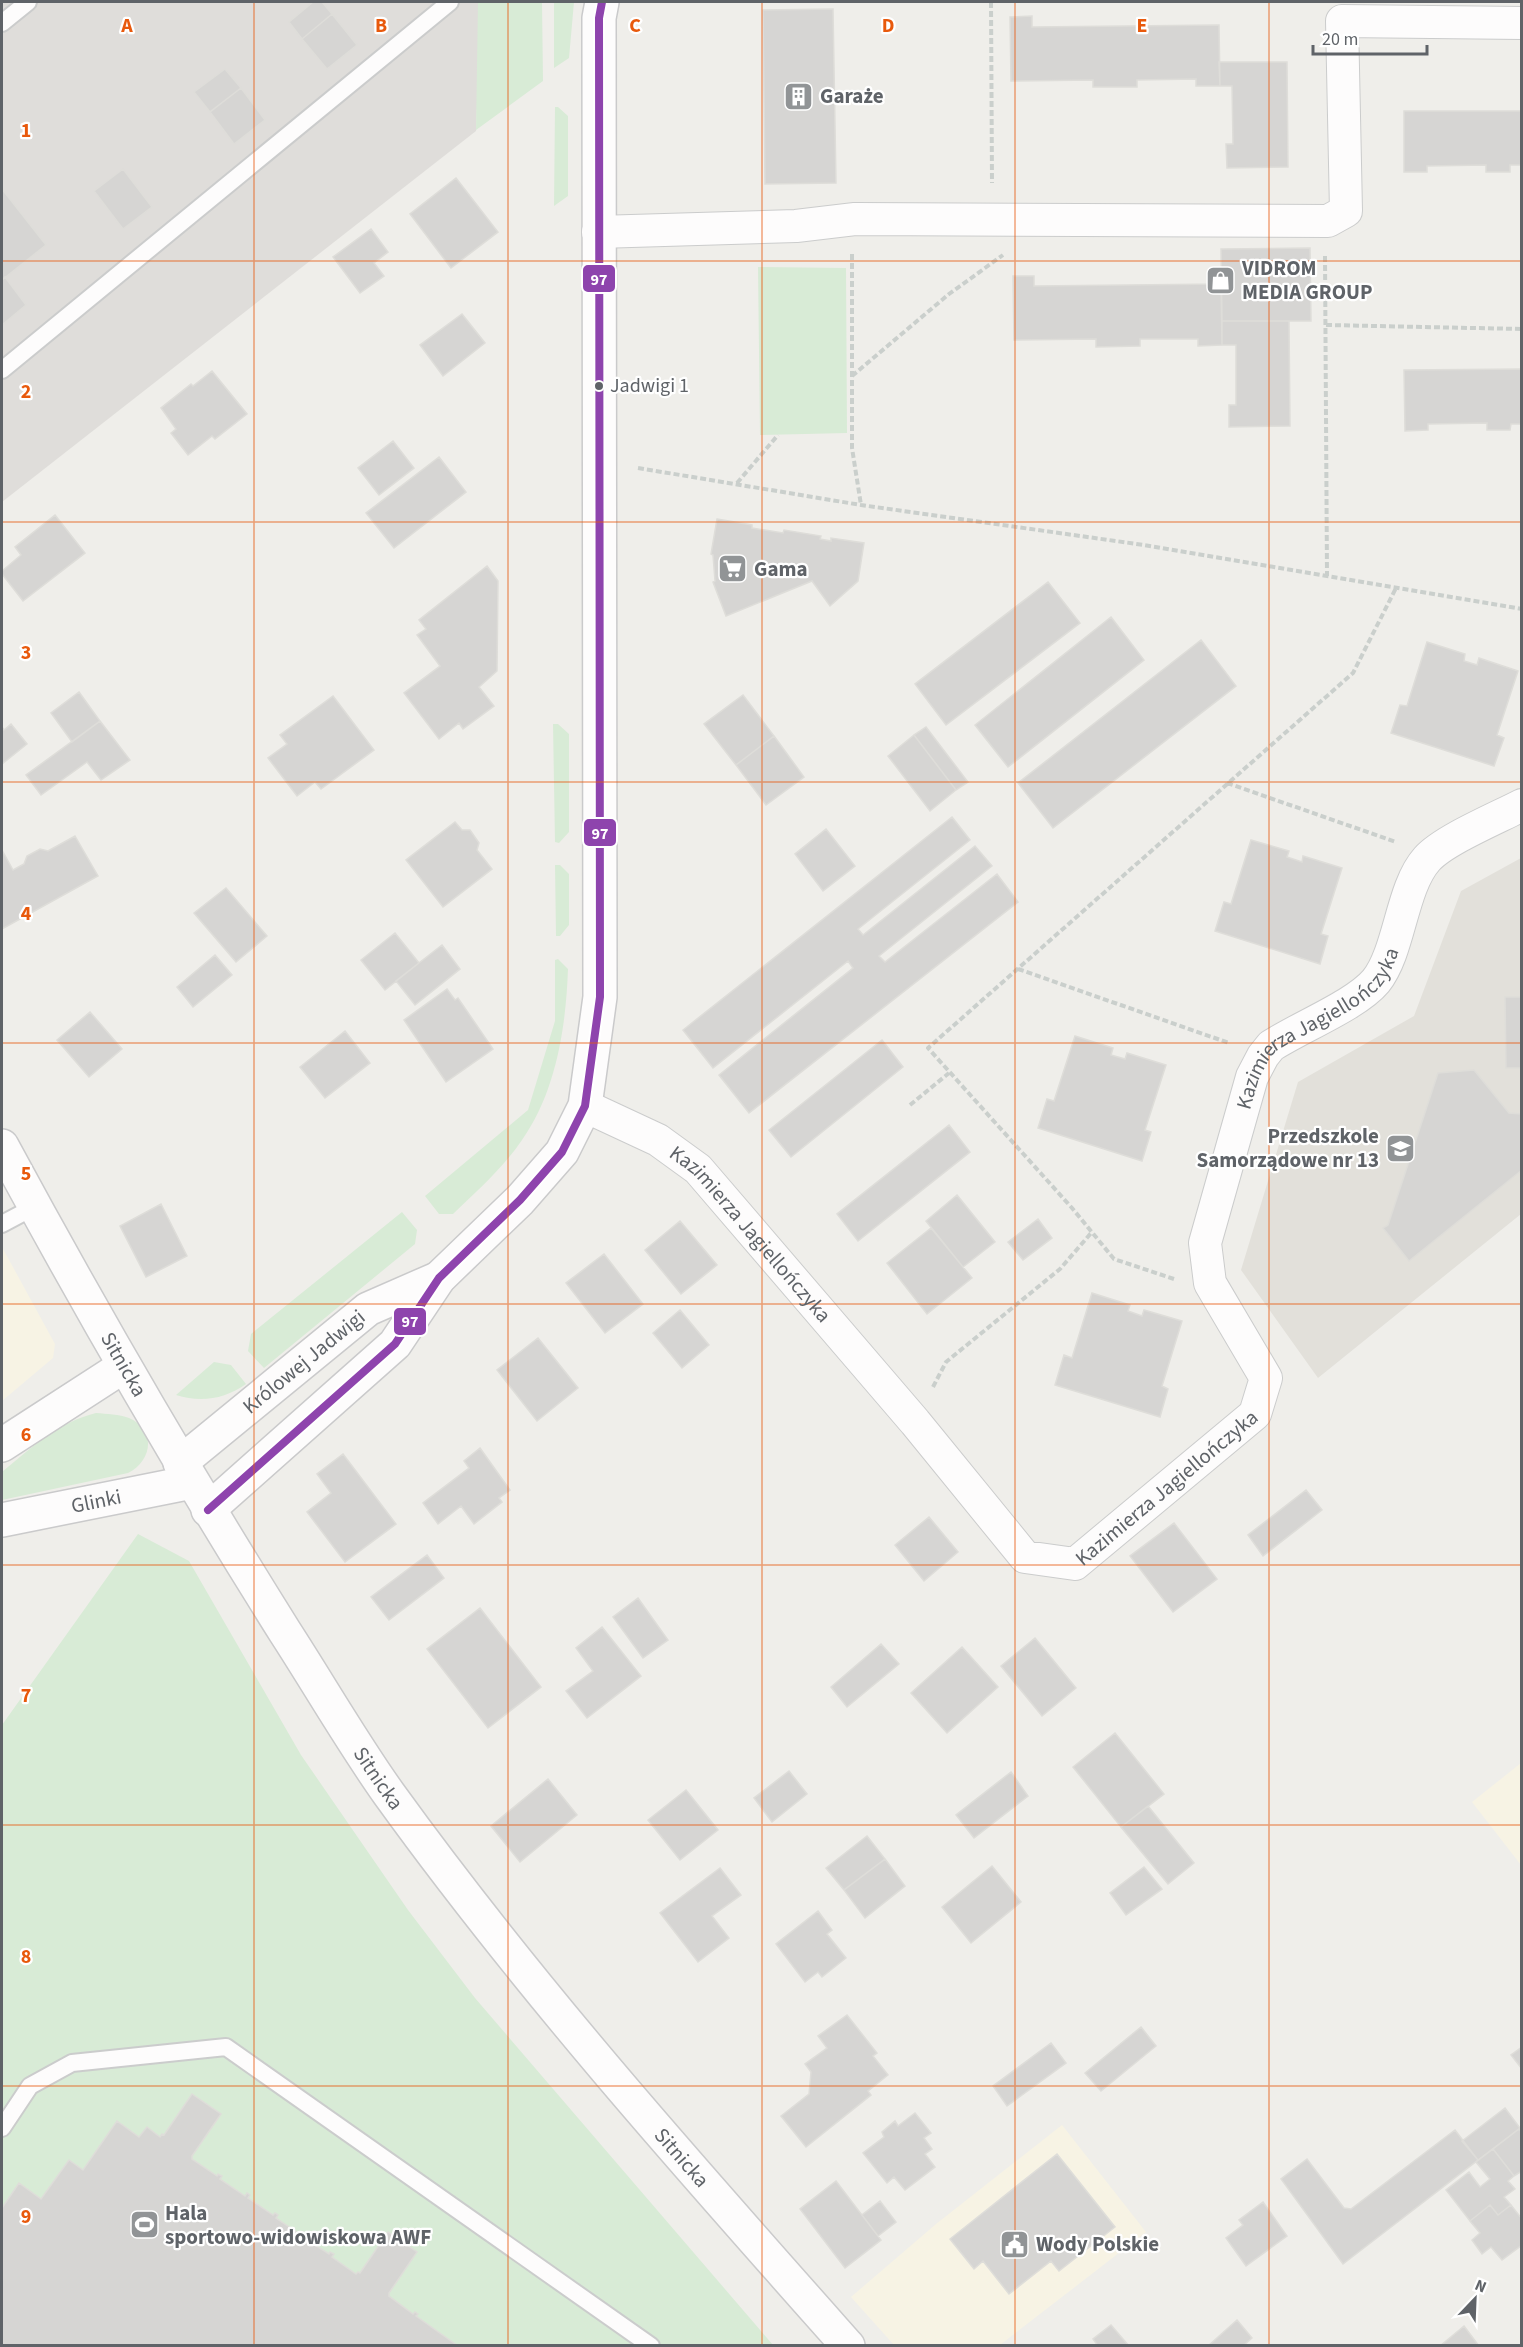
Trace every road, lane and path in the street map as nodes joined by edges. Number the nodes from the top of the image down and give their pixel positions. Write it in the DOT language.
graph roads {
  1 [pos="28,2"];
  2 [pos="450,2"];
  3 [pos="602,2"];
  4 [pos="991,2"];
  5 [pos="2,23"];
  6 [pos="1521,23"];
  7 [pos="855,219"];
  8 [pos="992,219"];
  9 [pos="1328,221"];
  10 [pos="598,232"];
  11 [pos="1326,325"];
  12 [pos="1521,329"];
  13 [pos="2,370"];
  14 [pos="852,376"];
  15 [pos="778,435"];
  16 [pos="638,468"];
  17 [pos="737,483"];
  18 [pos="861,505"];
  19 [pos="1327,576"];
  20 [pos="1396,588"];
  21 [pos="1521,609"];
  22 [pos="1227,783"];
  23 [pos="1521,805"];
  24 [pos="1432,854"];
  25 [pos="1017,969"];
  26 [pos="1263,1056"];
  27 [pos="949,1073"];
  28 [pos="910,1105"];
  29 [pos="585,1106"];
  30 [pos="2,1146"];
  31 [pos="34,1207"];
  32 [pos="2,1224"];
  33 [pos="1092,1232"];
  34 [pos="439,1278"];
  35 [pos="1210,1283"];
  36 [pos="124,1366"];
  37 [pos="915,1422"];
  38 [pos="2,1445"];
  39 [pos="193,1485"];
  40 [pos="2,1520"];
  41 [pos="2,2127"];
  42 [pos="651,2346"];
  43 [pos="848,2346"];
  1 -- 5 [label="lane"];
  2 -- 13 [label="lane"];
  3 -- 10 [label="street, Królowej Jadwigi"];
  4 -- 8 [label="path"];
  6 -- 9 [label="street"];
  7 -- 8 [label="street"];
  7 -- 10 [label="street"];
  7 -- 14 [label="path"];
  8 -- 9 [label="street"];
  8 -- 14 [label="path"];
  9 -- 11 [label="path"];
  10 -- 29 [label="street, Królowej Jadwigi"];
  11 -- 12 [label="path"];
  11 -- 19 [label="path"];
  14 -- 18 [label="path"];
  15 -- 17 [label="path"];
  16 -- 17 [label="path"];
  17 -- 18 [label="path"];
  18 -- 19 [label="path"];
  19 -- 20 [label="path"];
  20 -- 21 [label="path"];
  20 -- 22 [label="path"];
  22 -- 24 [label="path"];
  22 -- 25 [label="path"];
  23 -- 24 [label="street, Kazimierza Jagiellończyka"];
  24 -- 26 [label="street, Kazimierza Jagiellończyka"];
  25 -- 26 [label="path"];
  25 -- 27 [label="path"];
  26 -- 35 [label="street, Kazimierza Jagiellończyka"];
  27 -- 28 [label="path"];
  27 -- 33 [label="path"];
  29 -- 34 [label="street, Królowej Jadwigi"];
  29 -- 37 [label="street, Kazimierza Jagiellończyka"];
  30 -- 31 [label="street, Sitnicka"];
  31 -- 32 [label="lane"];
  31 -- 36 [label="street, Sitnicka"];
  33 -- 35 [label="path"];
  33 -- 37 [label="path"];
  34 -- 39 [label="street, Królowej Jadwigi"];
  34 -- 39 [label="street, Królowej Jadwigi"];
  35 -- 37 [label="street, Kazimierza Jagiellończyka"];
  36 -- 38 [label="street"];
  36 -- 39 [label="street, Sitnicka"];
  39 -- 40 [label="street, Glinki"];
  39 -- 43 [label="street, Sitnicka"];
  41 -- 42 [label="lane"];
}
